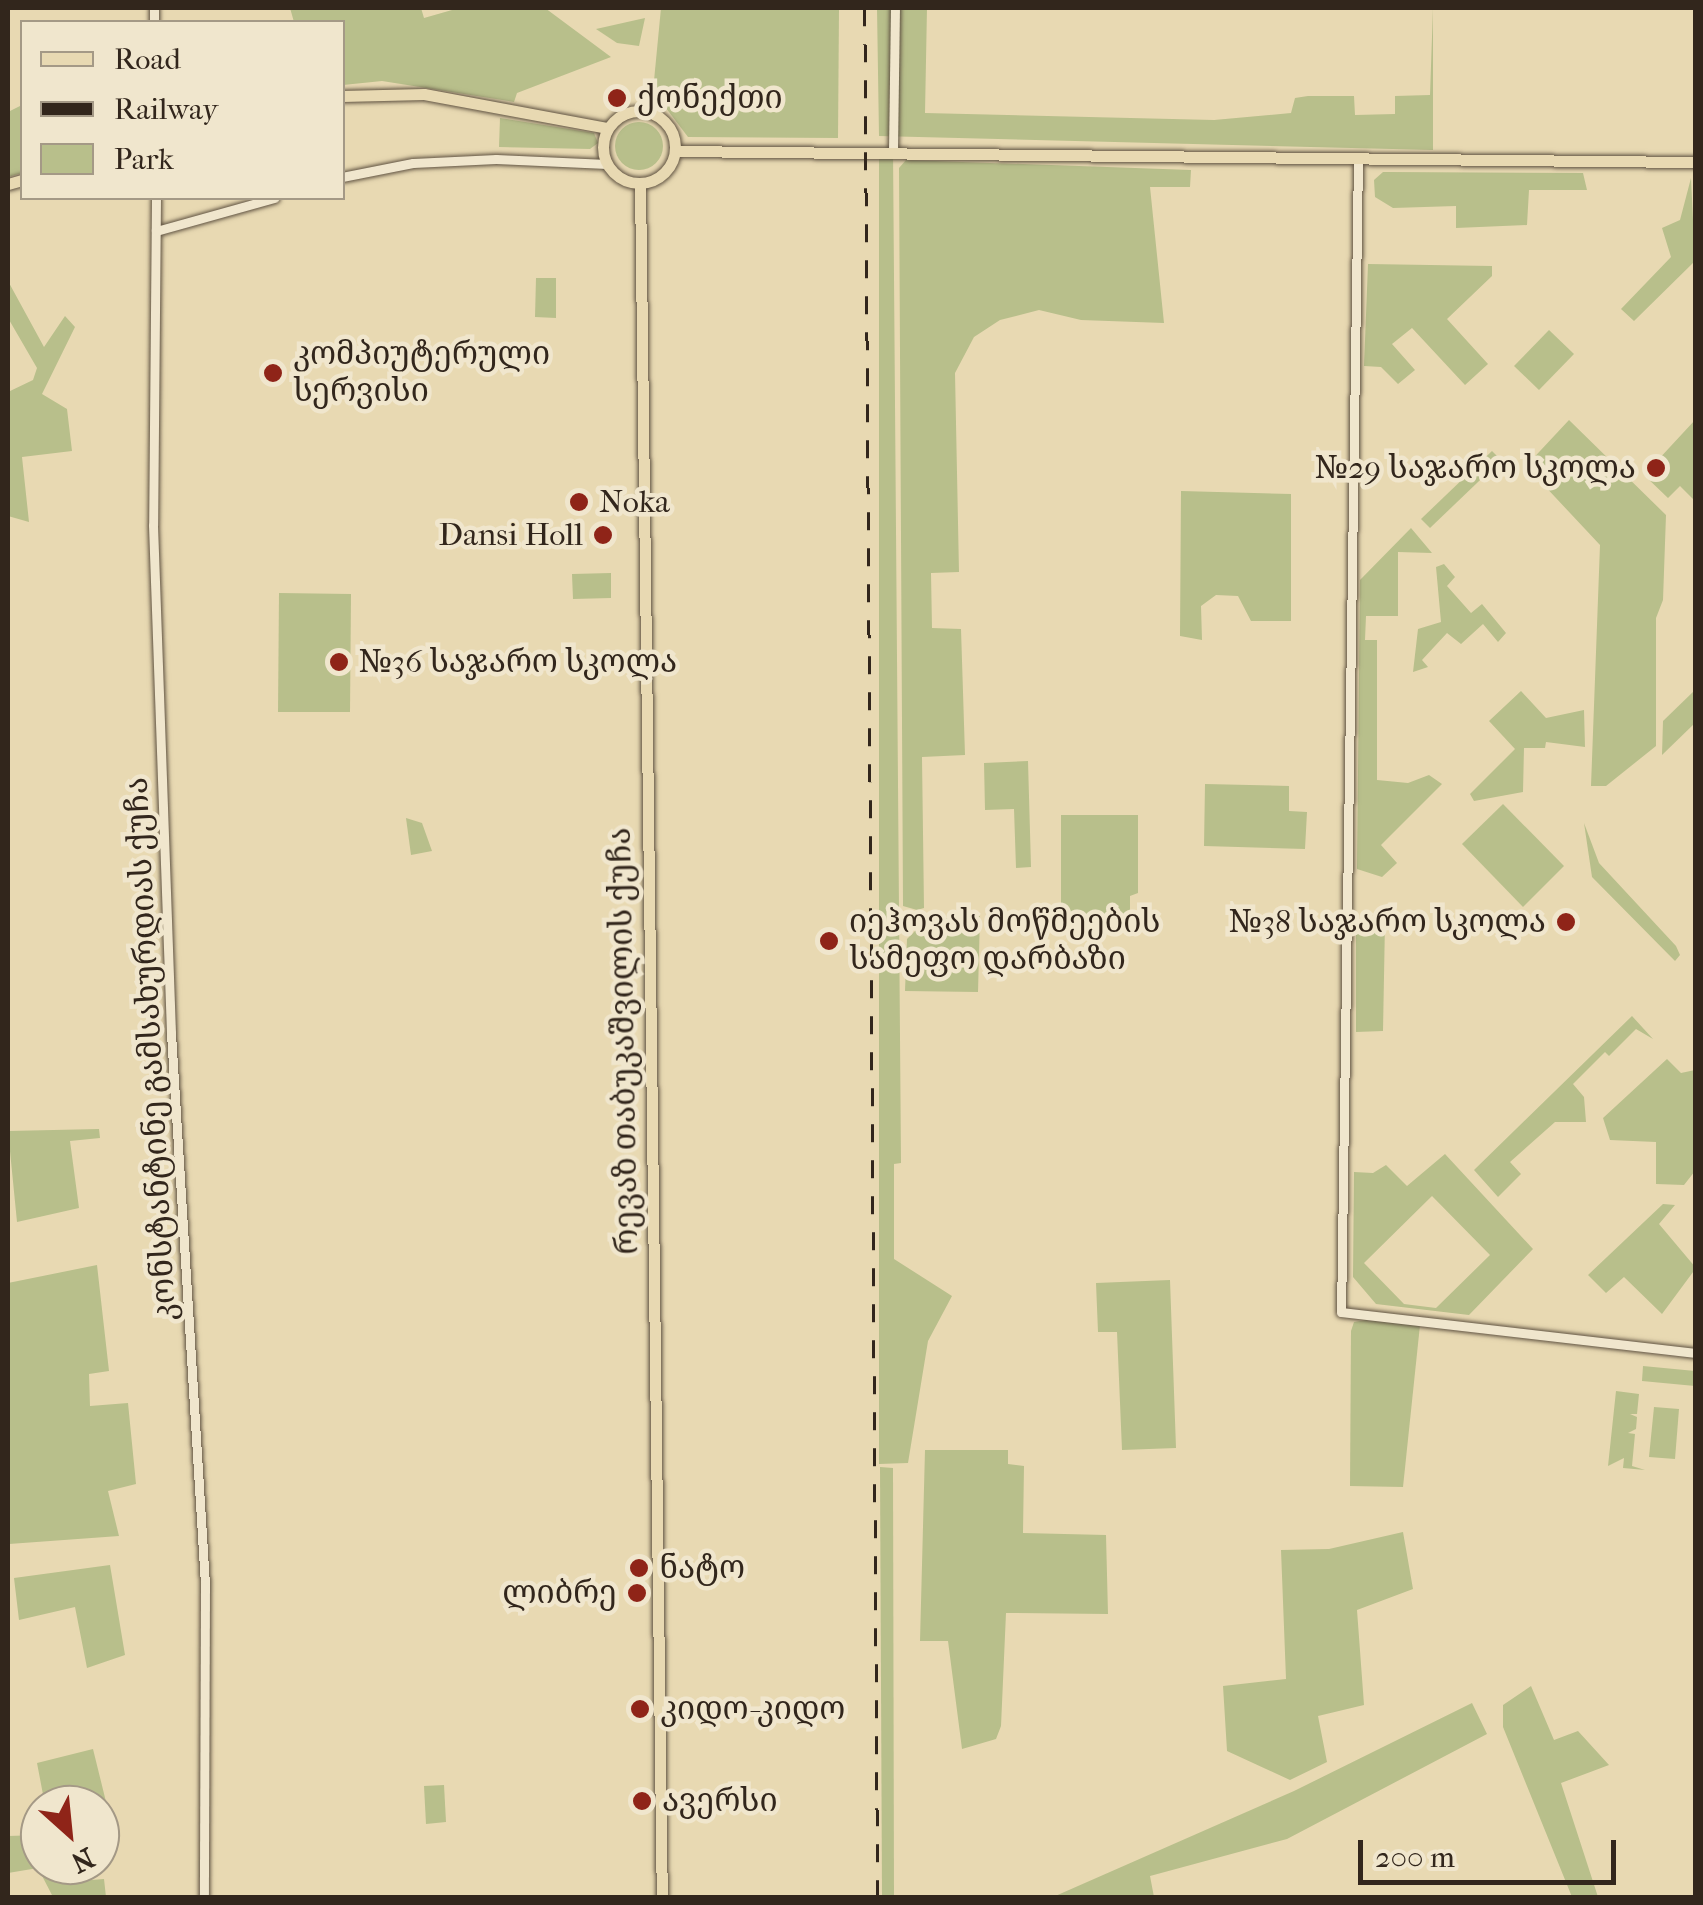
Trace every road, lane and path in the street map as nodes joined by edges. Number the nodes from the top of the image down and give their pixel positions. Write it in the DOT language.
graph roads {
  1 [pos="895,8"];
  2 [pos="345,96"];
  3 [pos="608,128"];
  4 [pos="893,150"];
  5 [pos="675,152"];
  6 [pos="1358,157"];
  7 [pos="1696,162"];
  8 [pos="607,164"];
  9 [pos="345,176"];
  10 [pos="640,183"];
  11 [pos="156,200"];
  12 [pos="267,200"];
  13 [pos="156,231"];
  14 [pos="1696,1353"];
  15 [pos="204,1898"];
  16 [pos="662,1898"];
  1 -- 4 [label="street"];
  2 -- 3 [label="main road"];
  3 -- 5 [label="main road"];
  3 -- 8 [label="main road"];
  4 -- 5 [label="main road"];
  4 -- 6 [label="main road"];
  5 -- 10 [label="main road"];
  6 -- 7 [label="main road"];
  6 -- 14 [label="street"];
  8 -- 9 [label="street"];
  8 -- 10 [label="main road"];
  10 -- 16 [label="main road, რევაზ თაბუკაშვილის ქუჩა"];
  11 -- 13 [label="street, კონსტანტინე გამსახურდიას ქუჩა"];
  12 -- 13 [label="street"];
  13 -- 15 [label="street, კონსტანტინე გამსახურდიას ქუჩა"];
}
